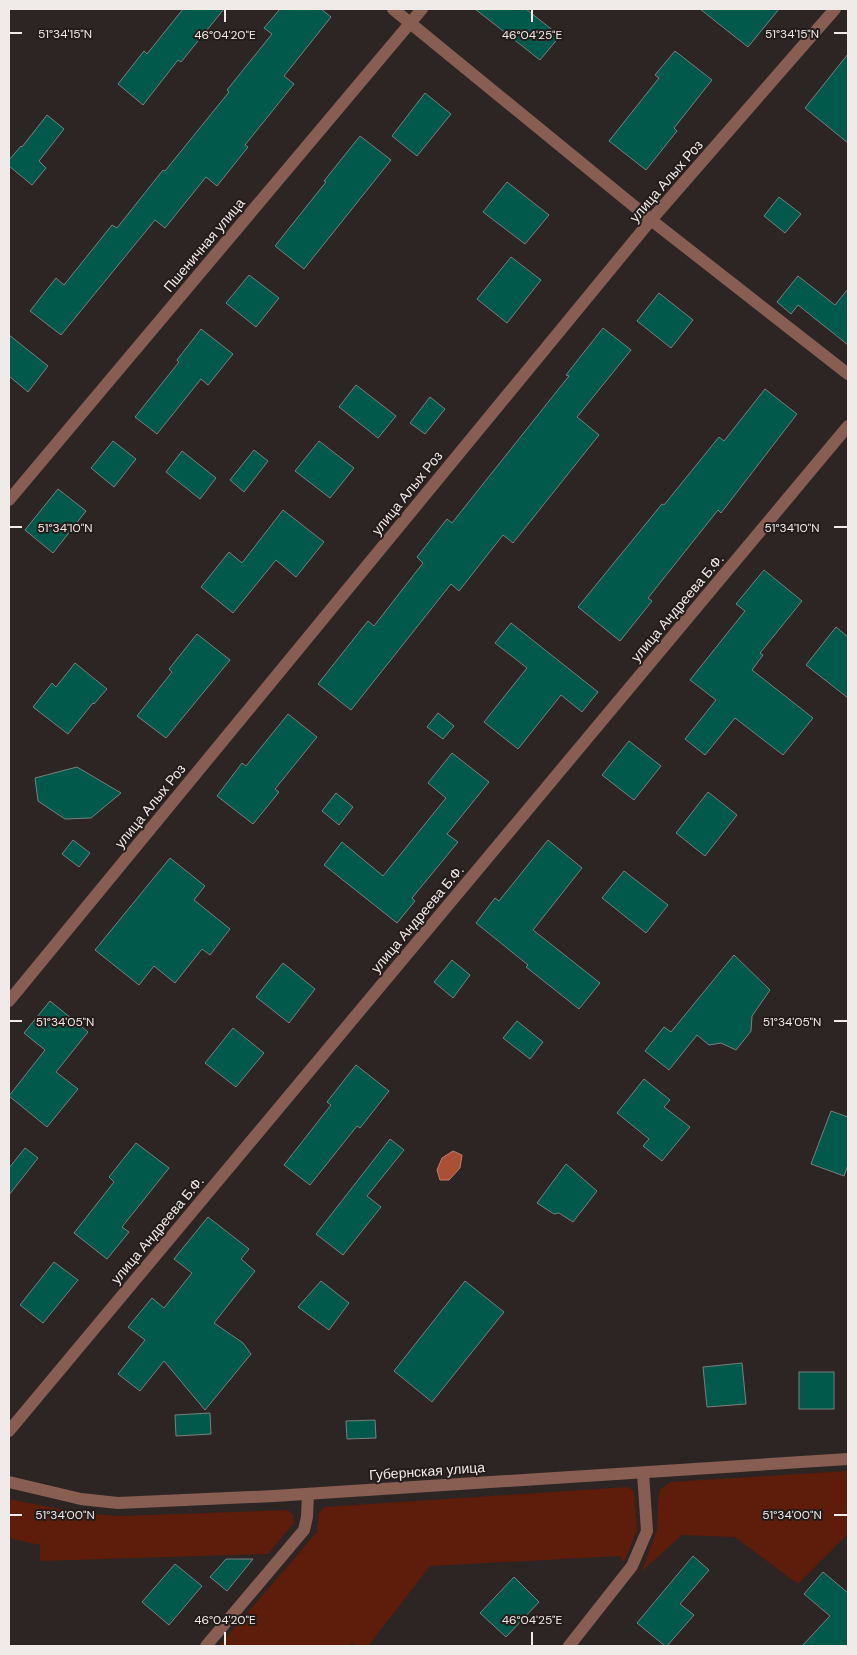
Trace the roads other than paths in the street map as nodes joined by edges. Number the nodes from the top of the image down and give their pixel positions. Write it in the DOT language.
graph roads {
  1 [pos="393,9"];
  2 [pos="422,9"];
  3 [pos="835,9"];
  4 [pos="410,22"];
  5 [pos="651,220"];
  6 [pos="848,374"];
  7 [pos="848,426"];
  8 [pos="9,500"];
  9 [pos="9,1001"];
  10 [pos="9,1431"];
  11 [pos="848,1459"];
  12 [pos="643,1472"];
  13 [pos="9,1482"];
  14 [pos="308,1494"];
  15 [pos="206,1646"];
  16 [pos="569,1646"];
  1 -- 4 [label="street"];
  2 -- 4 [label="street, Пшеничная улица"];
  3 -- 5 [label="street, улица Алых Роз"];
  4 -- 5 [label="street"];
  4 -- 8 [label="street, Пшеничная улица"];
  5 -- 6 [label="street"];
  5 -- 9 [label="street, улица Алых Роз"];
  7 -- 10 [label="street, улица Андреева Б.Ф."];
  11 -- 12 [label="street, Губернская улица"];
  12 -- 14 [label="street, Губернская улица"];
  12 -- 16 [label="street"];
  13 -- 14 [label="street, Губернская улица"];
  14 -- 15 [label="street"];
}
